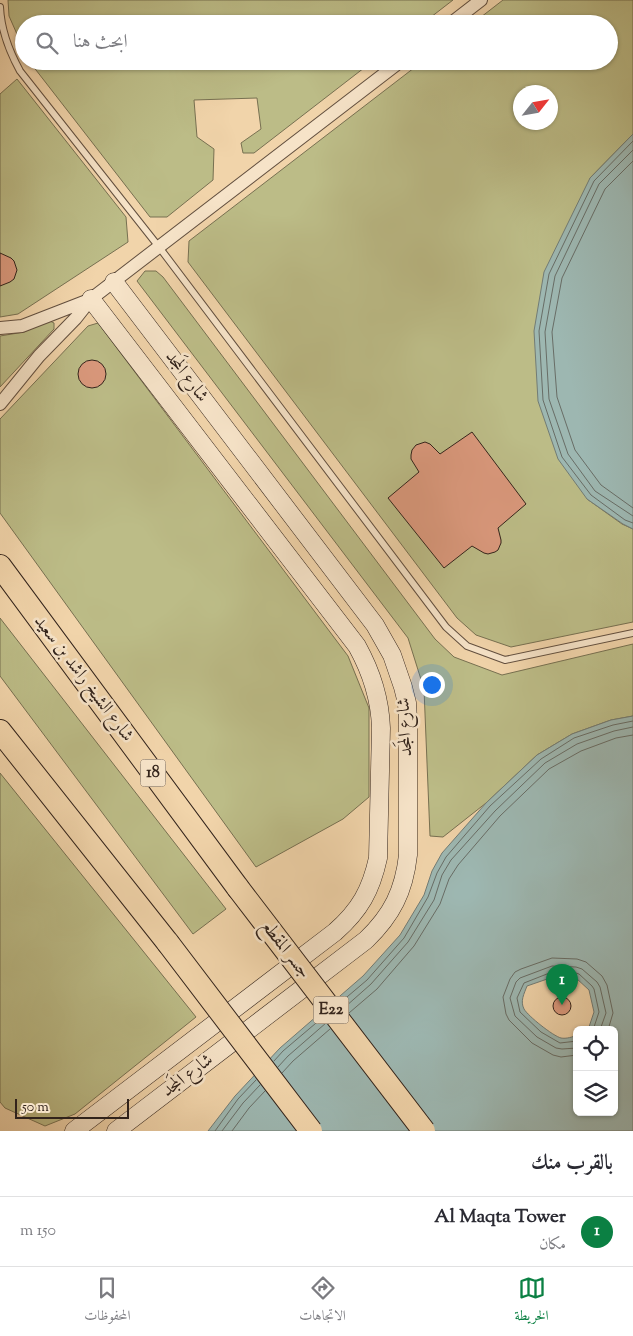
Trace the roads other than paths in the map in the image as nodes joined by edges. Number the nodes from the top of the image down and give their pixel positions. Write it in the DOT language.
graph roads {
  1 [pos="481,0"];
  2 [pos="0,7"];
  3 [pos="462,15"];
  4 [pos="15,62"];
  5 [pos="19,70"];
  6 [pos="389,70"];
  7 [pos="159,247"];
  8 [pos="114,282"];
  9 [pos="91,299"];
  10 [pos="0,328"];
  11 [pos="0,404"];
  12 [pos="0,566"];
  13 [pos="633,633"];
  14 [pos="0,731"];
  15 [pos="238,888"];
  16 [pos="74,1131"];
  17 [pos="116,1131"];
  18 [pos="311,1131"];
  19 [pos="424,1131"];
  1 -- 3 [label="street"];
  2 -- 4 [label="lane"];
  5 -- 7 [label="lane"];
  6 -- 7 [label="street"];
  7 -- 8 [label="street"];
  7 -- 13 [label="lane"];
  8 -- 9 [label="street"];
  8 -- 17 [label="street, شارع المَجد"];
  9 -- 10 [label="street"];
  9 -- 11 [label="street"];
  9 -- 16 [label="street, شارع المَجد"];
  12 -- 15 [label="highway, شارع الشيخ راشد بن سعيد / 18"];
  14 -- 18 [label="highway, bridge"];
  15 -- 19 [label="highway, جسر المقطع / E22, bridge"];
}
